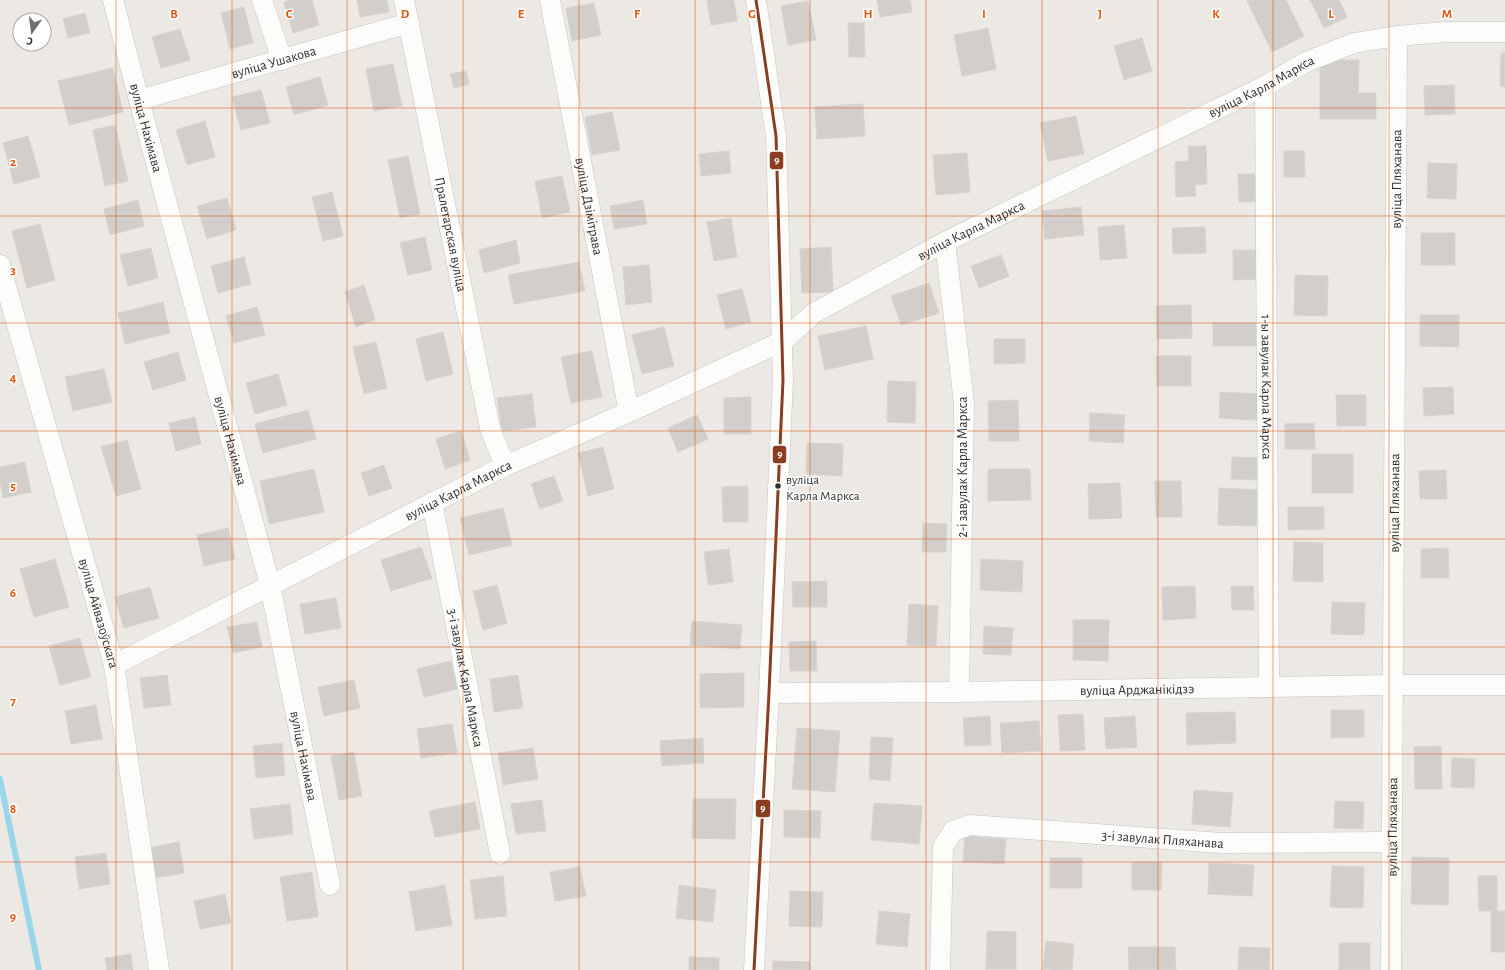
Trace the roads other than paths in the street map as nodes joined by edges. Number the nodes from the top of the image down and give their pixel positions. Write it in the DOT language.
graph roads {
  1 [pos="113,0"];
  2 [pos="262,0"];
  3 [pos="404,0"];
  4 [pos="550,0"];
  5 [pos="756,0"];
  6 [pos="409,24"];
  7 [pos="1505,32"];
  8 [pos="1397,36"];
  9 [pos="282,60"];
  10 [pos="1265,86"];
  11 [pos="139,100"];
  12 [pos="945,242"];
  13 [pos="0,265"];
  14 [pos="783,341"];
  15 [pos="629,412"];
  16 [pos="505,466"];
  17 [pos="432,502"];
  18 [pos="270,585"];
  19 [pos="114,665"];
  20 [pos="1392,685"];
  21 [pos="1505,685"];
  22 [pos="1268,687"];
  23 [pos="959,692"];
  24 [pos="769,693"];
  25 [pos="1391,842"];
  26 [pos="500,854"];
  27 [pos="330,885"];
  28 [pos="159,970"];
  29 [pos="754,970"];
  30 [pos="940,970"];
  31 [pos="1391,970"];
  1 -- 11 [label="street, вуліца Нахімава"];
  2 -- 9 [label="street"];
  3 -- 6 [label="street, Пралетарская вуліца"];
  4 -- 15 [label="street, вуліца Дзімітрава"];
  5 -- 14 [label="street"];
  6 -- 9 [label="street, вуліца Ушакова"];
  6 -- 16 [label="street, Пралетарская вуліца"];
  7 -- 8 [label="street, вуліца Карла Маркса"];
  8 -- 10 [label="street, вуліца Карла Маркса"];
  8 -- 20 [label="street, вуліца Пляханава"];
  9 -- 11 [label="street, вуліца Ушакова"];
  10 -- 12 [label="street, вуліца Карла Маркса"];
  10 -- 22 [label="street, 1-ы завулак Карла Маркса"];
  11 -- 18 [label="street, вуліца Нахімава"];
  12 -- 14 [label="street, вуліца Карла Маркса"];
  12 -- 23 [label="street, 2-і завулак Карла Маркса"];
  13 -- 19 [label="street, вуліца Айвазоўскага"];
  14 -- 15 [label="street, вуліца Карла Маркса"];
  14 -- 24 [label="street"];
  15 -- 16 [label="street, вуліца Карла Маркса"];
  16 -- 17 [label="street, вуліца Карла Маркса"];
  17 -- 18 [label="street, вуліца Карла Маркса"];
  17 -- 26 [label="street, 3-і завулак Карла Маркса"];
  18 -- 19 [label="street, вуліца Карла Маркса"];
  18 -- 27 [label="street, вуліца Нахімава"];
  19 -- 28 [label="street, вуліца Айвазоўскага"];
  20 -- 21 [label="street, вуліца Арджанікідзэ"];
  20 -- 22 [label="street, вуліца Арджанікідзэ"];
  20 -- 25 [label="street, вуліца Пляханава"];
  22 -- 23 [label="street, вуліца Арджанікідзэ"];
  23 -- 24 [label="street, вуліца Арджанікідзэ"];
  24 -- 29 [label="street"];
  25 -- 30 [label="street, 3-і завулак Пляханава"];
  25 -- 31 [label="street, вуліца Пляханава"];
}
